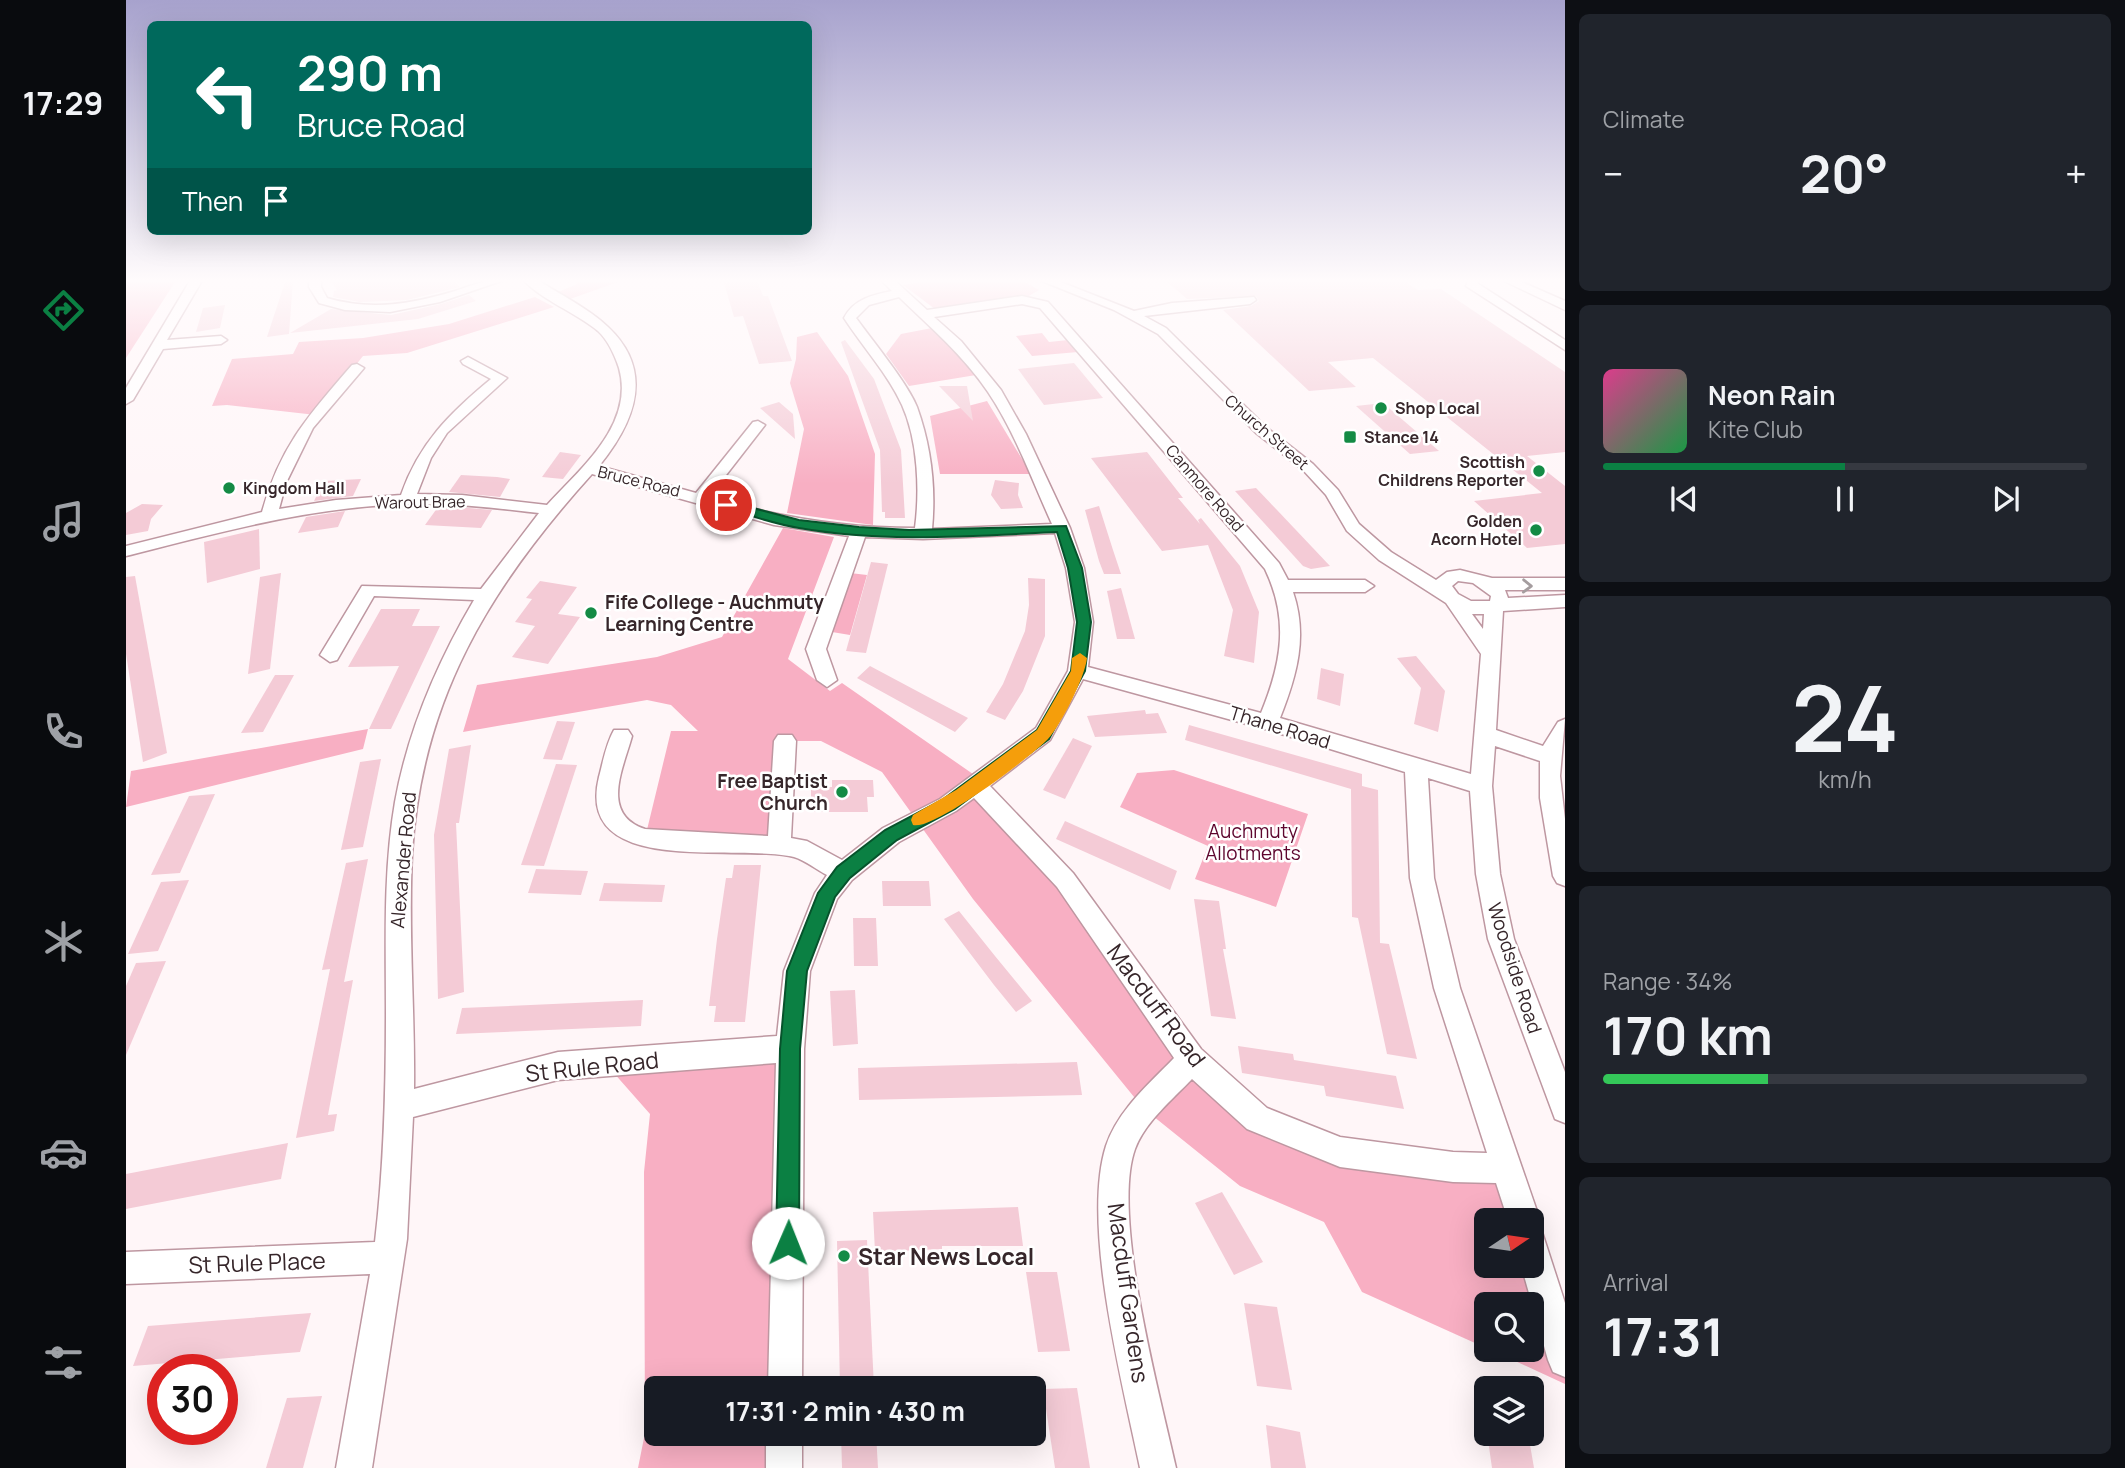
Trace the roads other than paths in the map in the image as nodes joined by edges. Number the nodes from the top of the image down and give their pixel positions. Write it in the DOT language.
graph roads {
  1 [pos="157,348"];
  2 [pos="618,348"];
  3 [pos="870,348"];
  4 [pos="957,348"];
  5 [pos="1083,348"];
  6 [pos="1179,348"];
  7 [pos="468,361"];
  8 [pos="357,368"];
  9 [pos="126,400"];
  10 [pos="758,425"];
  11 [pos="590,469"];
  12 [pos="701,497"];
  13 [pos="407,499"];
  14 [pos="551,510"];
  15 [pos="271,514"];
  16 [pos="1062,528"];
  17 [pos="859,531"];
  18 [pos="923,534"];
  19 [pos="126,551"];
  20 [pos="1490,584"];
  21 [pos="1565,584"];
  22 [pos="1283,586"];
  23 [pos="1365,586"];
  24 [pos="1448,592"];
  25 [pos="487,595"];
  26 [pos="1565,601"];
  27 [pos="1496,606"];
  28 [pos="1491,654"];
  29 [pos="330,655"];
  30 [pos="1078,671"];
  31 [pos="827,681"];
  32 [pos="1268,722"];
  33 [pos="1565,727"];
  34 [pos="1484,734"];
  35 [pos="621,736"];
  36 [pos="785,740"];
  37 [pos="1550,757"];
  38 [pos="1416,768"];
  39 [pos="976,786"];
  40 [pos="1480,786"];
  41 [pos="779,845"];
  42 [pos="844,873"];
  43 [pos="1565,876"];
  44 [pos="790,1049"];
  45 [pos="1191,1059"];
  46 [pos="399,1107"];
  47 [pos="1565,1109"];
  48 [pos="1508,1168"];
  49 [pos="1520,1208"];
  50 [pos="388,1257"];
  51 [pos="126,1268"];
  52 [pos="1541,1278"];
  53 [pos="1565,1360"];
  54 [pos="785,1376"];
  55 [pos="784,1446"];
  56 [pos="354,1468"];
  57 [pos="784,1468"];
  58 [pos="1158,1468"];
  1 -- 9 [label="street"];
  2 -- 11 [label="street, Alexander Road"];
  3 -- 18 [label="street"];
  4 -- 16 [label="street"];
  5 -- 22 [label="street, Canmore Road"];
  6 -- 24 [label="street, Church Street"];
  7 -- 13 [label="street"];
  8 -- 15 [label="street"];
  10 -- 12 [label="street"];
  11 -- 12 [label="street, Bruce Road"];
  11 -- 14 [label="street, Alexander Road"];
  12 -- 17 [label="street, Bruce Road"];
  13 -- 14 [label="street, Warout Brae"];
  13 -- 15 [label="street, Warout Brae"];
  14 -- 25 [label="street, Alexander Road"];
  15 -- 19 [label="street, Warout Brae"];
  16 -- 18 [label="street, Bruce Road"];
  16 -- 30 [label="street"];
  17 -- 18 [label="street, Bruce Road"];
  17 -- 31 [label="street"];
  20 -- 21 [label="street, one-way"];
  20 -- 24 [label="street"];
  20 -- 27 [label="street"];
  22 -- 23 [label="street"];
  22 -- 32 [label="street, Canmore Road"];
  24 -- 27 [label="street"];
  24 -- 28 [label="street"];
  25 -- 29 [label="street"];
  25 -- 46 [label="street, Alexander Road"];
  26 -- 27 [label="street"];
  27 -- 28 [label="street, Woodside Road"];
  28 -- 34 [label="street, Woodside Road"];
  30 -- 32 [label="street, Thane Road"];
  30 -- 39 [label="street"];
  32 -- 38 [label="street, Thane Road"];
  33 -- 37 [label="street"];
  34 -- 37 [label="street"];
  34 -- 40 [label="street, Woodside Road"];
  35 -- 41 [label="street"];
  36 -- 41 [label="street"];
  37 -- 43 [label="street"];
  38 -- 40 [label="street, Thane Road"];
  38 -- 48 [label="street"];
  39 -- 42 [label="street"];
  39 -- 45 [label="street, Macduff Road"];
  40 -- 47 [label="street, Woodside Road"];
  41 -- 42 [label="street"];
  42 -- 44 [label="street"];
  44 -- 46 [label="street, St Rule Road"];
  44 -- 54 [label="street"];
  45 -- 48 [label="street, Macduff Road"];
  45 -- 58 [label="street, Macduff Gardens"];
  46 -- 50 [label="street, Alexander Road"];
  48 -- 49 [label="street"];
  50 -- 51 [label="street, St Rule Place"];
  50 -- 56 [label="street, Alexander Road"];
  52 -- 53 [label="street"];
  55 -- 57 [label="street"];
}
